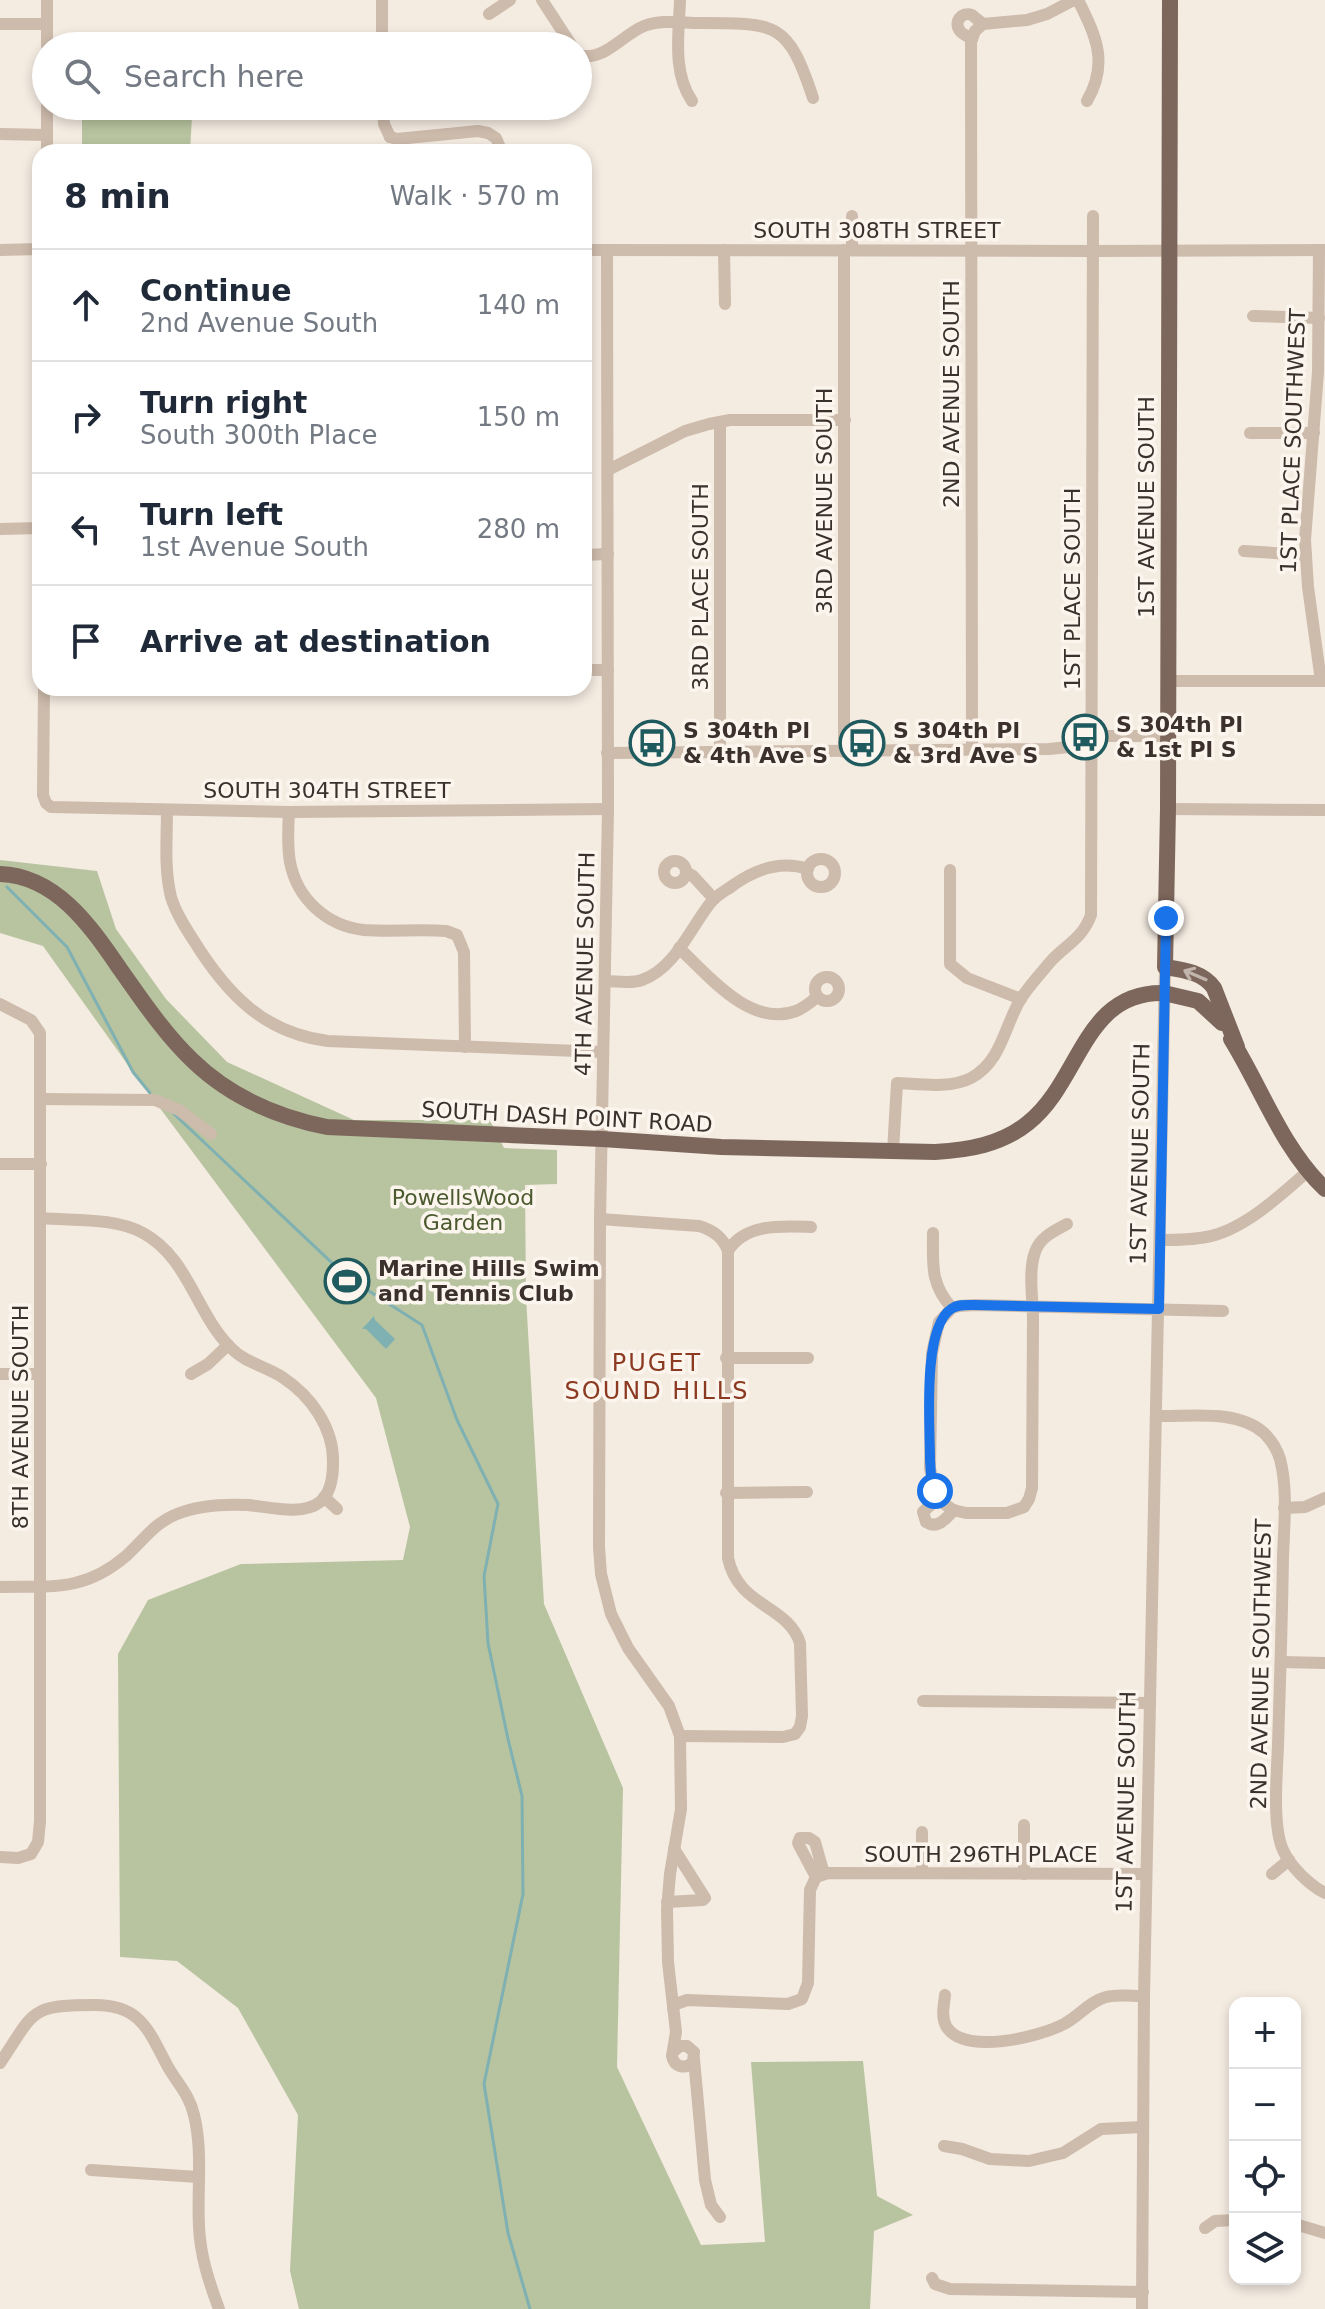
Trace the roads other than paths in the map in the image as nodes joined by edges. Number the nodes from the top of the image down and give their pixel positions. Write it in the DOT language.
graph roads {
  1 [pos="47,0"];
  2 [pos="382,0"];
  3 [pos="510,0"];
  4 [pos="542,0"];
  5 [pos="680,0"];
  6 [pos="1076,0"];
  7 [pos="1170,0"];
  8 [pos="489,14"];
  9 [pos="680,23"];
  10 [pos="0,24"];
  11 [pos="47,24"];
  12 [pos="47,32"];
  13 [pos="382,32"];
  14 [pos="563,32"];
  15 [pos="592,55"];
  16 [pos="813,98"];
  17 [pos="692,101"];
  18 [pos="1087,101"];
  19 [pos="47,120"];
  20 [pos="384,120"];
  21 [pos="0,134"];
  22 [pos="47,135"];
  23 [pos="47,144"];
  24 [pos="499,144"];
  25 [pos="852,216"];
  26 [pos="1093,216"];
  27 [pos="32,249"];
  28 [pos="0,250"];
  29 [pos="592,250"];
  30 [pos="607,250"];
  31 [pos="724,250"];
  32 [pos="848,250"];
  33 [pos="1322,250"];
  34 [pos="970,251"];
  35 [pos="1093,251"];
  36 [pos="1169,251"];
  37 [pos="725,304"];
  38 [pos="1253,316"];
  39 [pos="1319,318"];
  40 [pos="845,420"];
  41 [pos="720,422"];
  42 [pos="1250,433"];
  43 [pos="1314,433"];
  44 [pos="608,470"];
  45 [pos="32,528"];
  46 [pos="0,529"];
  47 [pos="1244,551"];
  48 [pos="608,554"];
  49 [pos="592,555"];
  50 [pos="1306,555"];
  51 [pos="592,670"];
  52 [pos="608,670"];
  53 [pos="1168,681"];
  54 [pos="1323,681"];
  55 [pos="44,696"];
  56 [pos="1168,736"];
  57 [pos="1092,738"];
  58 [pos="972,749"];
  59 [pos="720,752"];
  60 [pos="844,752"];
  61 [pos="607,753"];
  62 [pos="608,809"];
  63 [pos="1168,809"];
  64 [pos="167,810"];
  65 [pos="1325,810"];
  66 [pos="289,812"];
  67 [pos="808,869"];
  68 [pos="950,870"];
  69 [pos="686,872"];
  70 [pos="0,874"];
  71 [pos="714,899"];
  72 [pos="679,948"];
  73 [pos="1165,967"];
  74 [pos="605,981"];
  75 [pos="817,997"];
  76 [pos="1021,999"];
  77 [pos="0,1004"];
  78 [pos="465,1047"];
  79 [pos="1237,1047"];
  80 [pos="603,1052"];
  81 [pos="41,1099"];
  82 [pos="211,1134"];
  83 [pos="602,1139"];
  84 [pos="893,1151"];
  85 [pos="0,1164"];
  86 [pos="41,1164"];
  87 [pos="1307,1172"];
  88 [pos="1325,1189"];
  89 [pos="41,1218"];
  90 [pos="600,1219"];
  91 [pos="1067,1224"];
  92 [pos="811,1227"];
  93 [pos="933,1233"];
  94 [pos="1161,1240"];
  95 [pos="728,1251"];
  96 [pos="1033,1306"];
  97 [pos="952,1308"];
  98 [pos="1159,1309"];
  99 [pos="1223,1311"];
  100 [pos="228,1345"];
  101 [pos="726,1358"];
  102 [pos="808,1358"];
  103 [pos="0,1374"];
  104 [pos="40,1374"];
  105 [pos="191,1374"];
  106 [pos="1157,1416"];
  107 [pos="807,1492"];
  108 [pos="726,1493"];
  109 [pos="324,1497"];
  110 [pos="1325,1498"];
  111 [pos="945,1504"];
  112 [pos="1284,1508"];
  113 [pos="337,1509"];
  114 [pos="0,1587"];
  115 [pos="40,1587"];
  116 [pos="1281,1662"];
  117 [pos="1325,1663"];
  118 [pos="923,1701"];
  119 [pos="1150,1703"];
  120 [pos="680,1736"];
  121 [pos="1024,1825"];
  122 [pos="922,1832"];
  123 [pos="674,1849"];
  124 [pos="0,1857"];
  125 [pos="1289,1860"];
  126 [pos="922,1872"];
  127 [pos="1024,1874"];
  128 [pos="1146,1874"];
  129 [pos="1272,1874"];
  130 [pos="1325,1893"];
  131 [pos="667,1902"];
  132 [pos="945,1995"];
  133 [pos="1144,1996"];
  134 [pos="673,2008"];
  135 [pos="676,2032"];
  136 [pos="687,2046"];
  137 [pos="673,2052"];
  138 [pos="694,2059"];
  139 [pos="0,2063"];
  140 [pos="682,2067"];
  141 [pos="698,2084"];
  142 [pos="1142,2127"];
  143 [pos="944,2146"];
  144 [pos="91,2170"];
  145 [pos="198,2177"];
  146 [pos="720,2217"];
  147 [pos="1229,2220"];
  148 [pos="1301,2226"];
  149 [pos="1205,2228"];
  150 [pos="1325,2233"];
  151 [pos="932,2278"];
  152 [pos="1143,2292"];
  153 [pos="219,2309"];
  154 [pos="1142,2309"];
  1 -- 11 [label="street"];
  2 -- 13 [label="street"];
  3 -- 8 [label="street"];
  4 -- 14 [label="street"];
  5 -- 9 [label="street"];
  6 -- 18 [label="street"];
  6 -- 34 [label="street, 2ND AVENUE SOUTH"];
  7 -- 36 [label="main road, 1ST AVENUE SOUTH"];
  9 -- 15 [label="street"];
  9 -- 16 [label="street"];
  9 -- 17 [label="street"];
  10 -- 11 [label="street"];
  11 -- 12 [label="street"];
  19 -- 22 [label="street"];
  20 -- 24 [label="street"];
  21 -- 22 [label="street"];
  22 -- 23 [label="street"];
  25 -- 32 [label="street, 3RD AVENUE SOUTH"];
  26 -- 35 [label="street, 1ST PLACE SOUTH"];
  27 -- 28 [label="street"];
  29 -- 30 [label="street, SOUTH 308TH STREET"];
  30 -- 31 [label="street, SOUTH 308TH STREET"];
  30 -- 44 [label="street, 4TH AVENUE SOUTH"];
  31 -- 32 [label="street, SOUTH 308TH STREET"];
  31 -- 37 [label="street"];
  32 -- 34 [label="street, SOUTH 308TH STREET"];
  32 -- 40 [label="street, 3RD AVENUE SOUTH"];
  33 -- 36 [label="street, SOUTH 308TH STREET"];
  33 -- 39 [label="street, 1ST PLACE SOUTHWEST"];
  34 -- 35 [label="street, SOUTH 308TH STREET"];
  34 -- 58 [label="street, 2ND AVENUE SOUTH"];
  35 -- 36 [label="street, SOUTH 308TH STREET"];
  35 -- 57 [label="street, 1ST PLACE SOUTH"];
  36 -- 53 [label="main road, 1ST AVENUE SOUTH"];
  38 -- 39 [label="street"];
  39 -- 43 [label="street, 1ST PLACE SOUTHWEST"];
  40 -- 41 [label="street"];
  40 -- 60 [label="street, 3RD AVENUE SOUTH"];
  41 -- 44 [label="street"];
  41 -- 59 [label="street, 3RD PLACE SOUTH"];
  42 -- 43 [label="street"];
  43 -- 50 [label="street, 1ST PLACE SOUTHWEST"];
  44 -- 48 [label="street, 4TH AVENUE SOUTH"];
  45 -- 46 [label="street"];
  47 -- 50 [label="street"];
  48 -- 49 [label="street"];
  48 -- 52 [label="street, 4TH AVENUE SOUTH"];
  50 -- 54 [label="street, 1ST PLACE SOUTHWEST"];
  51 -- 52 [label="street"];
  52 -- 61 [label="street, 4TH AVENUE SOUTH"];
  53 -- 54 [label="street"];
  53 -- 56 [label="main road, 1ST AVENUE SOUTH"];
  55 -- 64 [label="street, SOUTH 304TH STREET"];
  56 -- 57 [label="street"];
  56 -- 63 [label="main road, 1ST AVENUE SOUTH"];
  57 -- 58 [label="street"];
  57 -- 76 [label="street, 1ST PLACE SOUTH"];
  58 -- 60 [label="street"];
  59 -- 60 [label="street"];
  59 -- 61 [label="street"];
  61 -- 62 [label="street, 4TH AVENUE SOUTH"];
  62 -- 66 [label="street, SOUTH 304TH STREET"];
  62 -- 74 [label="street, 4TH AVENUE SOUTH"];
  63 -- 65 [label="street"];
  63 -- 73 [label="main road, 1ST AVENUE SOUTH"];
  64 -- 66 [label="street, SOUTH 304TH STREET"];
  64 -- 78 [label="street"];
  66 -- 78 [label="street"];
  67 -- 71 [label="street"];
  68 -- 76 [label="street"];
  69 -- 71 [label="street"];
  70 -- 83 [label="main road, SOUTH DASH POINT ROAD"];
  71 -- 72 [label="street"];
  72 -- 74 [label="street"];
  72 -- 75 [label="street"];
  79 -- 73 [label="main road, one-way"];
  73 -- 94 [label="street, 1ST AVENUE SOUTH"];
  74 -- 80 [label="street, 4TH AVENUE SOUTH"];
  76 -- 84 [label="street, 1ST PLACE SOUTH"];
  77 -- 81 [label="street, 8TH AVENUE SOUTH"];
  78 -- 80 [label="street"];
  79 -- 84 [label="main road, SOUTH DASH POINT ROAD, bridge"];
  79 -- 87 [label="main road"];
  80 -- 83 [label="street, 4TH AVENUE SOUTH"];
  81 -- 82 [label="street"];
  81 -- 86 [label="street, 8TH AVENUE SOUTH"];
  83 -- 84 [label="main road, SOUTH DASH POINT ROAD"];
  83 -- 90 [label="street, 4TH AVENUE SOUTH"];
  85 -- 86 [label="street"];
  86 -- 89 [label="street, 8TH AVENUE SOUTH"];
  87 -- 88 [label="main road"];
  87 -- 94 [label="street"];
  89 -- 100 [label="street"];
  89 -- 104 [label="street, 8TH AVENUE SOUTH"];
  90 -- 95 [label="street"];
  90 -- 120 [label="street, 4TH AVENUE SOUTH"];
  91 -- 96 [label="street"];
  92 -- 95 [label="street"];
  93 -- 97 [label="street"];
  94 -- 98 [label="street, 1ST AVENUE SOUTH"];
  95 -- 101 [label="street"];
  96 -- 97 [label="street"];
  96 -- 98 [label="street"];
  96 -- 111 [label="street"];
  97 -- 111 [label="street"];
  98 -- 99 [label="street"];
  98 -- 106 [label="street, 1ST AVENUE SOUTH"];
  100 -- 105 [label="street"];
  100 -- 109 [label="street"];
  101 -- 102 [label="street"];
  101 -- 108 [label="street"];
  103 -- 104 [label="street"];
  104 -- 115 [label="street, 8TH AVENUE SOUTH"];
  106 -- 112 [label="street"];
  106 -- 119 [label="street, 1ST AVENUE SOUTH"];
  107 -- 108 [label="street"];
  108 -- 120 [label="street"];
  109 -- 113 [label="street"];
  109 -- 115 [label="street"];
  110 -- 112 [label="street, 2ND AVENUE SOUTHWEST"];
  111 -- 111 [label="street"];
  112 -- 116 [label="street, 2ND AVENUE SOUTHWEST"];
  114 -- 115 [label="street"];
  115 -- 124 [label="street, 8TH AVENUE SOUTH"];
  116 -- 117 [label="street"];
  116 -- 125 [label="street, 2ND AVENUE SOUTHWEST"];
  118 -- 119 [label="street"];
  119 -- 128 [label="street, 1ST AVENUE SOUTH"];
  120 -- 123 [label="street, 4TH AVENUE SOUTH"];
  121 -- 127 [label="street"];
  122 -- 126 [label="street"];
  123 -- 131 [label="street, 4TH AVENUE SOUTH"];
  123 -- 131 [label="street"];
  125 -- 129 [label="street"];
  125 -- 130 [label="street, 2ND AVENUE SOUTHWEST"];
  126 -- 127 [label="street, SOUTH 296TH PLACE"];
  126 -- 134 [label="street, SOUTH 296TH PLACE"];
  127 -- 128 [label="street, SOUTH 296TH PLACE"];
  128 -- 133 [label="street, 1ST AVENUE SOUTH"];
  131 -- 134 [label="street, 4TH AVENUE SOUTH"];
  132 -- 133 [label="street"];
  133 -- 142 [label="street, 1ST AVENUE SOUTH"];
  134 -- 135 [label="street, 4TH AVENUE SOUTH"];
  135 -- 136 [label="street"];
  135 -- 137 [label="street, 4TH AVENUE SOUTH"];
  136 -- 137 [label="street"];
  136 -- 138 [label="street"];
  137 -- 140 [label="street"];
  138 -- 140 [label="street"];
  138 -- 141 [label="street"];
  139 -- 145 [label="street"];
  140 -- 141 [label="street"];
  141 -- 146 [label="street"];
  142 -- 143 [label="street"];
  142 -- 152 [label="street, 1ST AVENUE SOUTH"];
  144 -- 145 [label="street"];
  145 -- 153 [label="street"];
  147 -- 149 [label="street"];
  148 -- 150 [label="street"];
  151 -- 152 [label="street"];
  152 -- 154 [label="street, 1ST AVENUE SOUTH"];
}
